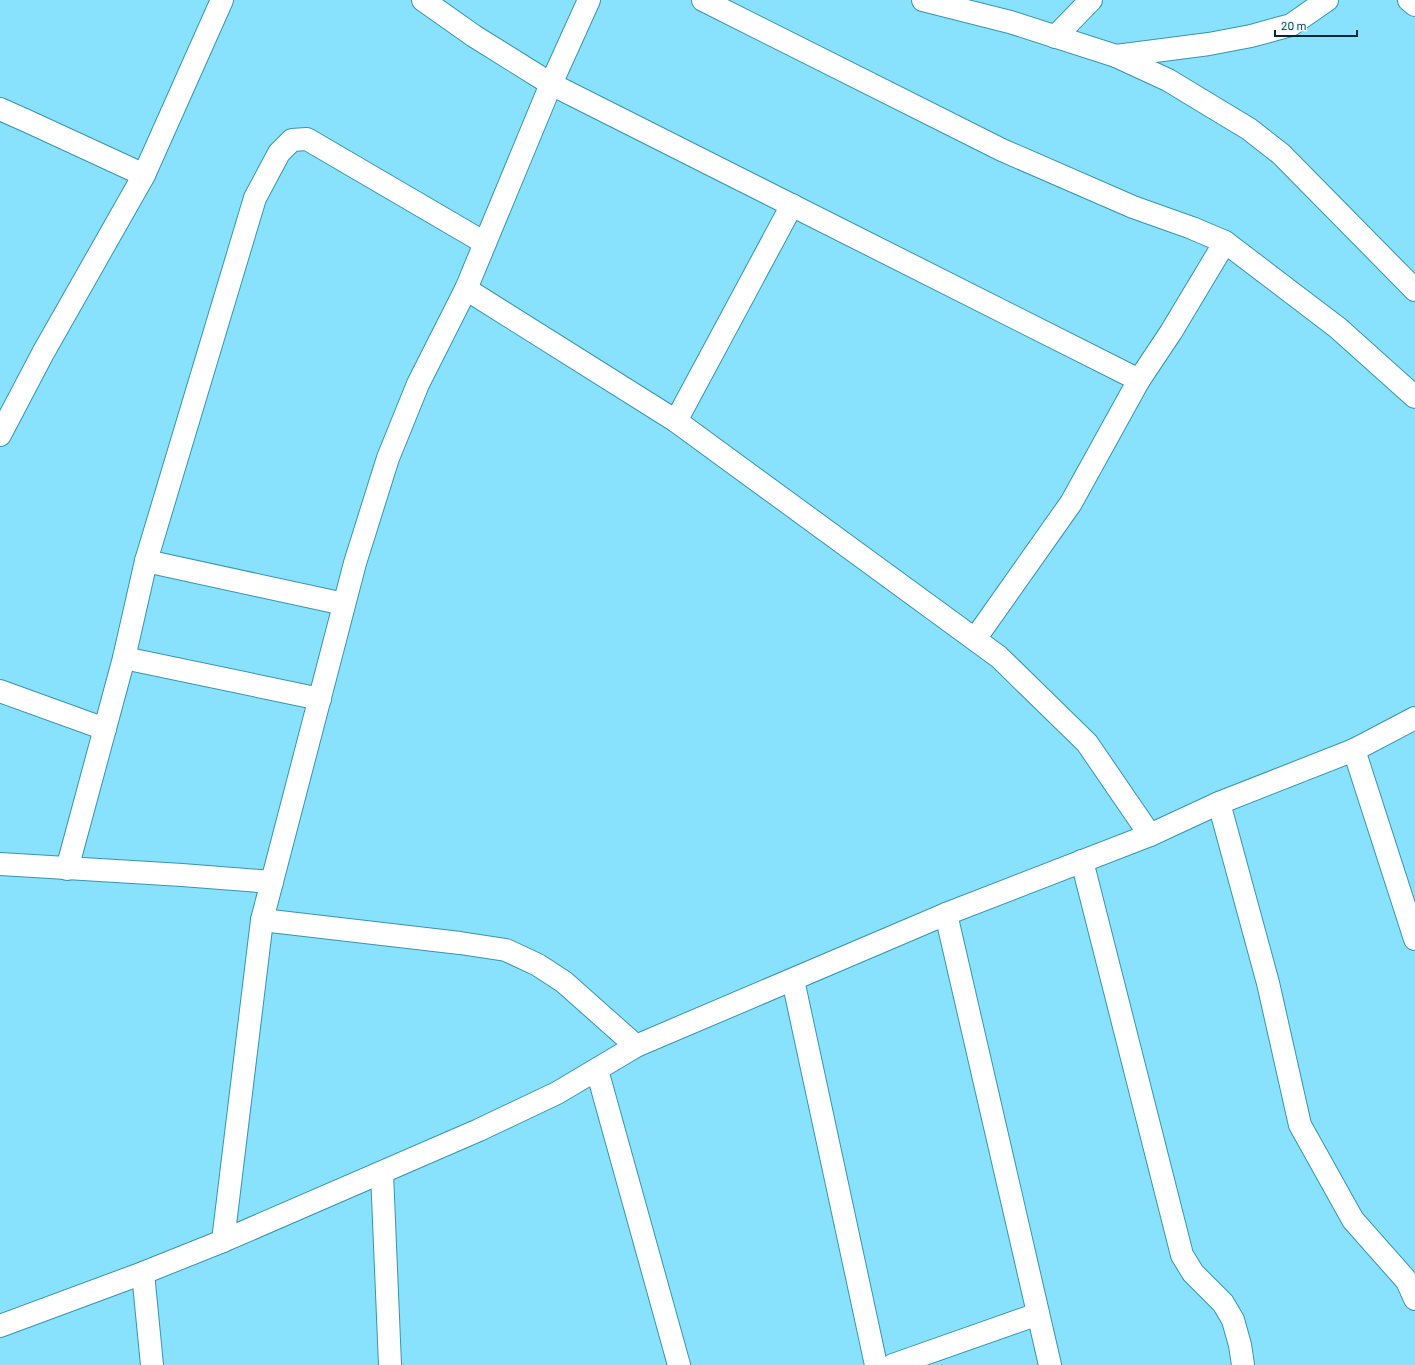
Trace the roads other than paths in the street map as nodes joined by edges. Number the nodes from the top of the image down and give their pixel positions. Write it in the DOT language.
graph roads {
  1 [pos="222,0"];
  2 [pos="423,0"];
  3 [pos="589,0"];
  4 [pos="703,0"];
  5 [pos="923,0"];
  6 [pos="1091,0"];
  7 [pos="1327,0"];
  8 [pos="1409,0"];
  9 [pos="1415,5"];
  10 [pos="1056,37"];
  11 [pos="1116,56"];
  12 [pos="552,84"];
  13 [pos="0,110"];
  14 [pos="144,175"];
  15 [pos="792,205"];
  16 [pos="1225,242"];
  17 [pos="485,243"];
  18 [pos="466,288"];
  19 [pos="1415,290"];
  20 [pos="1139,380"];
  21 [pos="1415,397"];
  22 [pos="676,421"];
  23 [pos="0,435"];
  24 [pos="146,561"];
  25 [pos="344,604"];
  26 [pos="975,639"];
  27 [pos="124,658"];
  28 [pos="0,691"];
  29 [pos="320,699"];
  30 [pos="1415,718"];
  31 [pos="105,729"];
  32 [pos="1354,750"];
  33 [pos="1219,803"];
  34 [pos="1150,835"];
  35 [pos="1082,861"];
  36 [pos="0,864"];
  37 [pos="67,869"];
  38 [pos="272,882"];
  39 [pos="946,914"];
  40 [pos="262,920"];
  41 [pos="1415,939"];
  42 [pos="793,980"];
  43 [pos="636,1046"];
  44 [pos="597,1070"];
  45 [pos="382,1172"];
  46 [pos="223,1241"];
  47 [pos="143,1273"];
  48 [pos="1415,1299"];
  49 [pos="1038,1314"];
  50 [pos="0,1326"];
  51 [pos="152,1365"];
  52 [pos="390,1365"];
  53 [pos="679,1365"];
  54 [pos="876,1365"];
  55 [pos="893,1365"];
  56 [pos="1050,1365"];
  57 [pos="1243,1365"];
  1 -- 14 [label="street"];
  2 -- 12 [label="street"];
  3 -- 12 [label="street"];
  4 -- 16 [label="street"];
  5 -- 10 [label="street"];
  6 -- 10 [label="street"];
  7 -- 11 [label="street"];
  8 -- 9 [label="street"];
  10 -- 11 [label="street"];
  11 -- 19 [label="street"];
  12 -- 15 [label="street"];
  12 -- 17 [label="street"];
  13 -- 14 [label="street"];
  14 -- 23 [label="street"];
  15 -- 20 [label="street"];
  15 -- 22 [label="street"];
  16 -- 20 [label="street"];
  16 -- 21 [label="street"];
  17 -- 18 [label="street"];
  17 -- 24 [label="street"];
  18 -- 22 [label="street"];
  18 -- 25 [label="street"];
  20 -- 26 [label="street"];
  22 -- 26 [label="street"];
  24 -- 25 [label="street"];
  24 -- 27 [label="street"];
  25 -- 29 [label="street"];
  26 -- 34 [label="street"];
  27 -- 29 [label="street"];
  27 -- 31 [label="street"];
  28 -- 31 [label="street"];
  29 -- 38 [label="street"];
  30 -- 32 [label="street"];
  31 -- 37 [label="street"];
  32 -- 33 [label="street"];
  32 -- 41 [label="street"];
  33 -- 34 [label="street"];
  33 -- 48 [label="street"];
  34 -- 35 [label="street"];
  35 -- 39 [label="street"];
  35 -- 57 [label="street"];
  36 -- 37 [label="street"];
  37 -- 38 [label="street"];
  38 -- 40 [label="street"];
  39 -- 42 [label="street"];
  39 -- 49 [label="street"];
  40 -- 43 [label="street"];
  40 -- 46 [label="street"];
  42 -- 43 [label="street"];
  42 -- 54 [label="street"];
  43 -- 44 [label="street"];
  44 -- 45 [label="street"];
  44 -- 53 [label="street"];
  45 -- 46 [label="street"];
  45 -- 52 [label="street"];
  46 -- 47 [label="street"];
  47 -- 50 [label="street"];
  47 -- 51 [label="street"];
  49 -- 55 [label="street"];
  49 -- 56 [label="street"];
}
